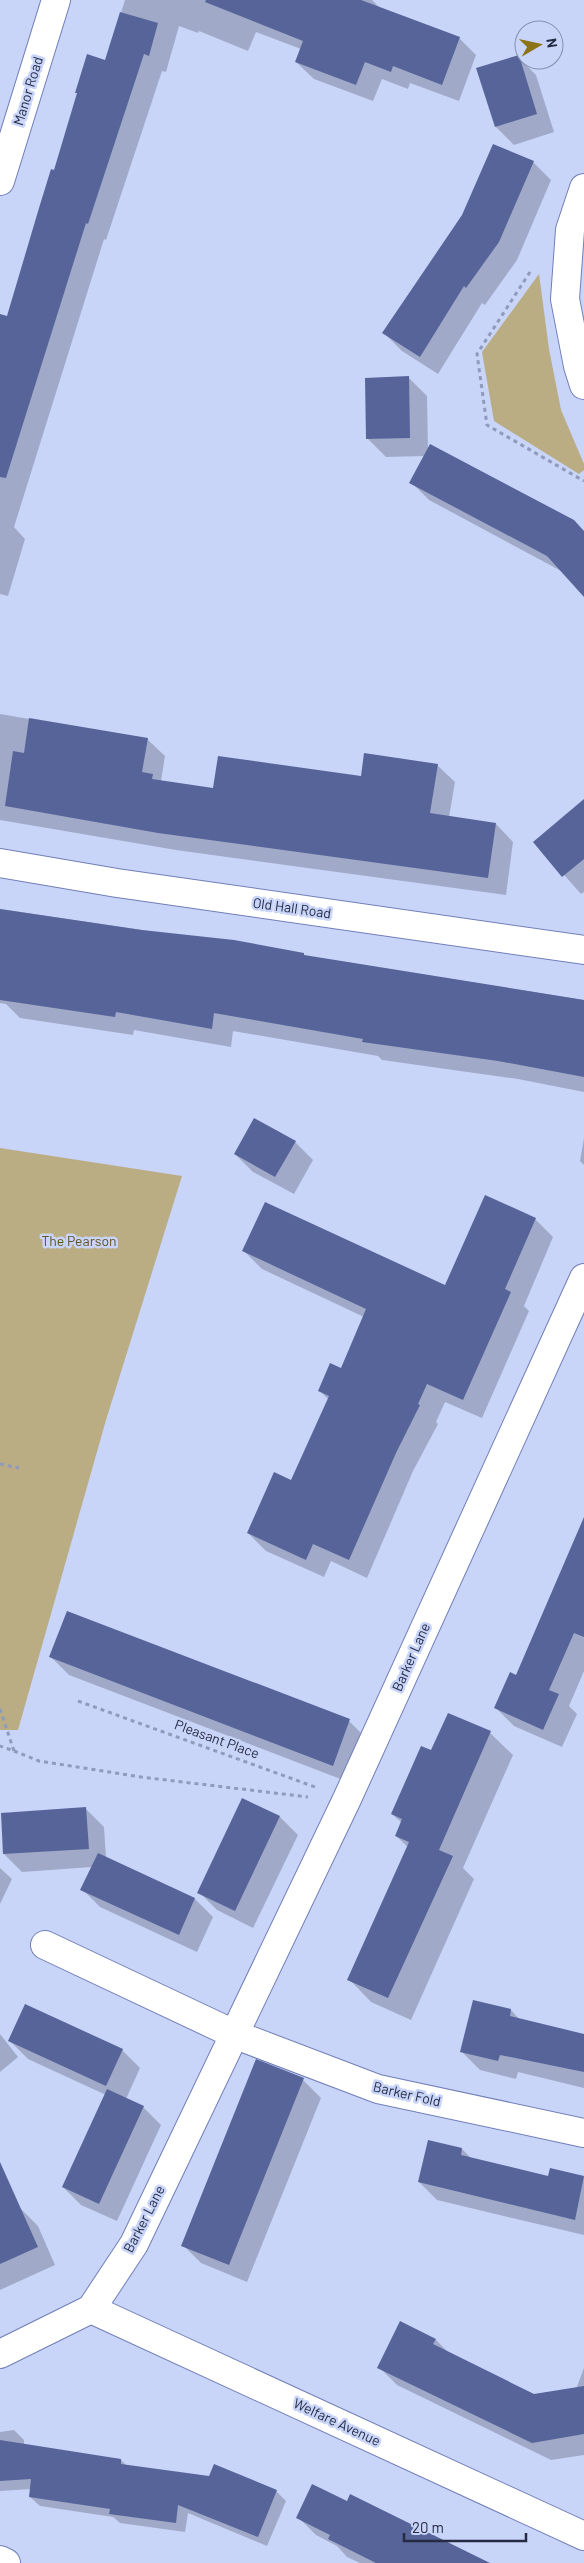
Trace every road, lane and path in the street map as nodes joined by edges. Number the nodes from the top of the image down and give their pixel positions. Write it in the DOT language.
graph roads {
  1 [pos="56,0"];
  2 [pos="0,182"];
  3 [pos="584,188"];
  4 [pos="531,270"];
  5 [pos="584,385"];
  6 [pos="584,481"];
  7 [pos="0,863"];
  8 [pos="584,950"];
  9 [pos="584,1278"];
  10 [pos="0,1464"];
  11 [pos="19,1468"];
  12 [pos="78,1701"];
  13 [pos="0,1709"];
  14 [pos="0,1746"];
  15 [pos="14,1751"];
  16 [pos="340,1796"];
  17 [pos="45,1945"];
  18 [pos="236,2035"];
  19 [pos="584,2133"];
  20 [pos="91,2309"];
  21 [pos="0,2354"];
  22 [pos="584,2536"];
  23 [pos="0,2560"];
  24 [pos="6,2563"];
  1 -- 2 [label="street, Manor Road"];
  3 -- 5 [label="street"];
  4 -- 6 [label="path"];
  7 -- 8 [label="street, Old Hall Road"];
  9 -- 16 [label="street, Barker Lane"];
  10 -- 11 [label="path"];
  12 -- 16 [label="path, Pleasant Place"];
  13 -- 15 [label="path"];
  14 -- 15 [label="path"];
  15 -- 16 [label="path"];
  16 -- 18 [label="street, Barker Lane"];
  17 -- 18 [label="street"];
  18 -- 19 [label="street, Barker Fold"];
  18 -- 20 [label="street, Barker Lane"];
  20 -- 21 [label="street"];
  20 -- 22 [label="street, Welfare Avenue"];
  23 -- 24 [label="street"];
}
